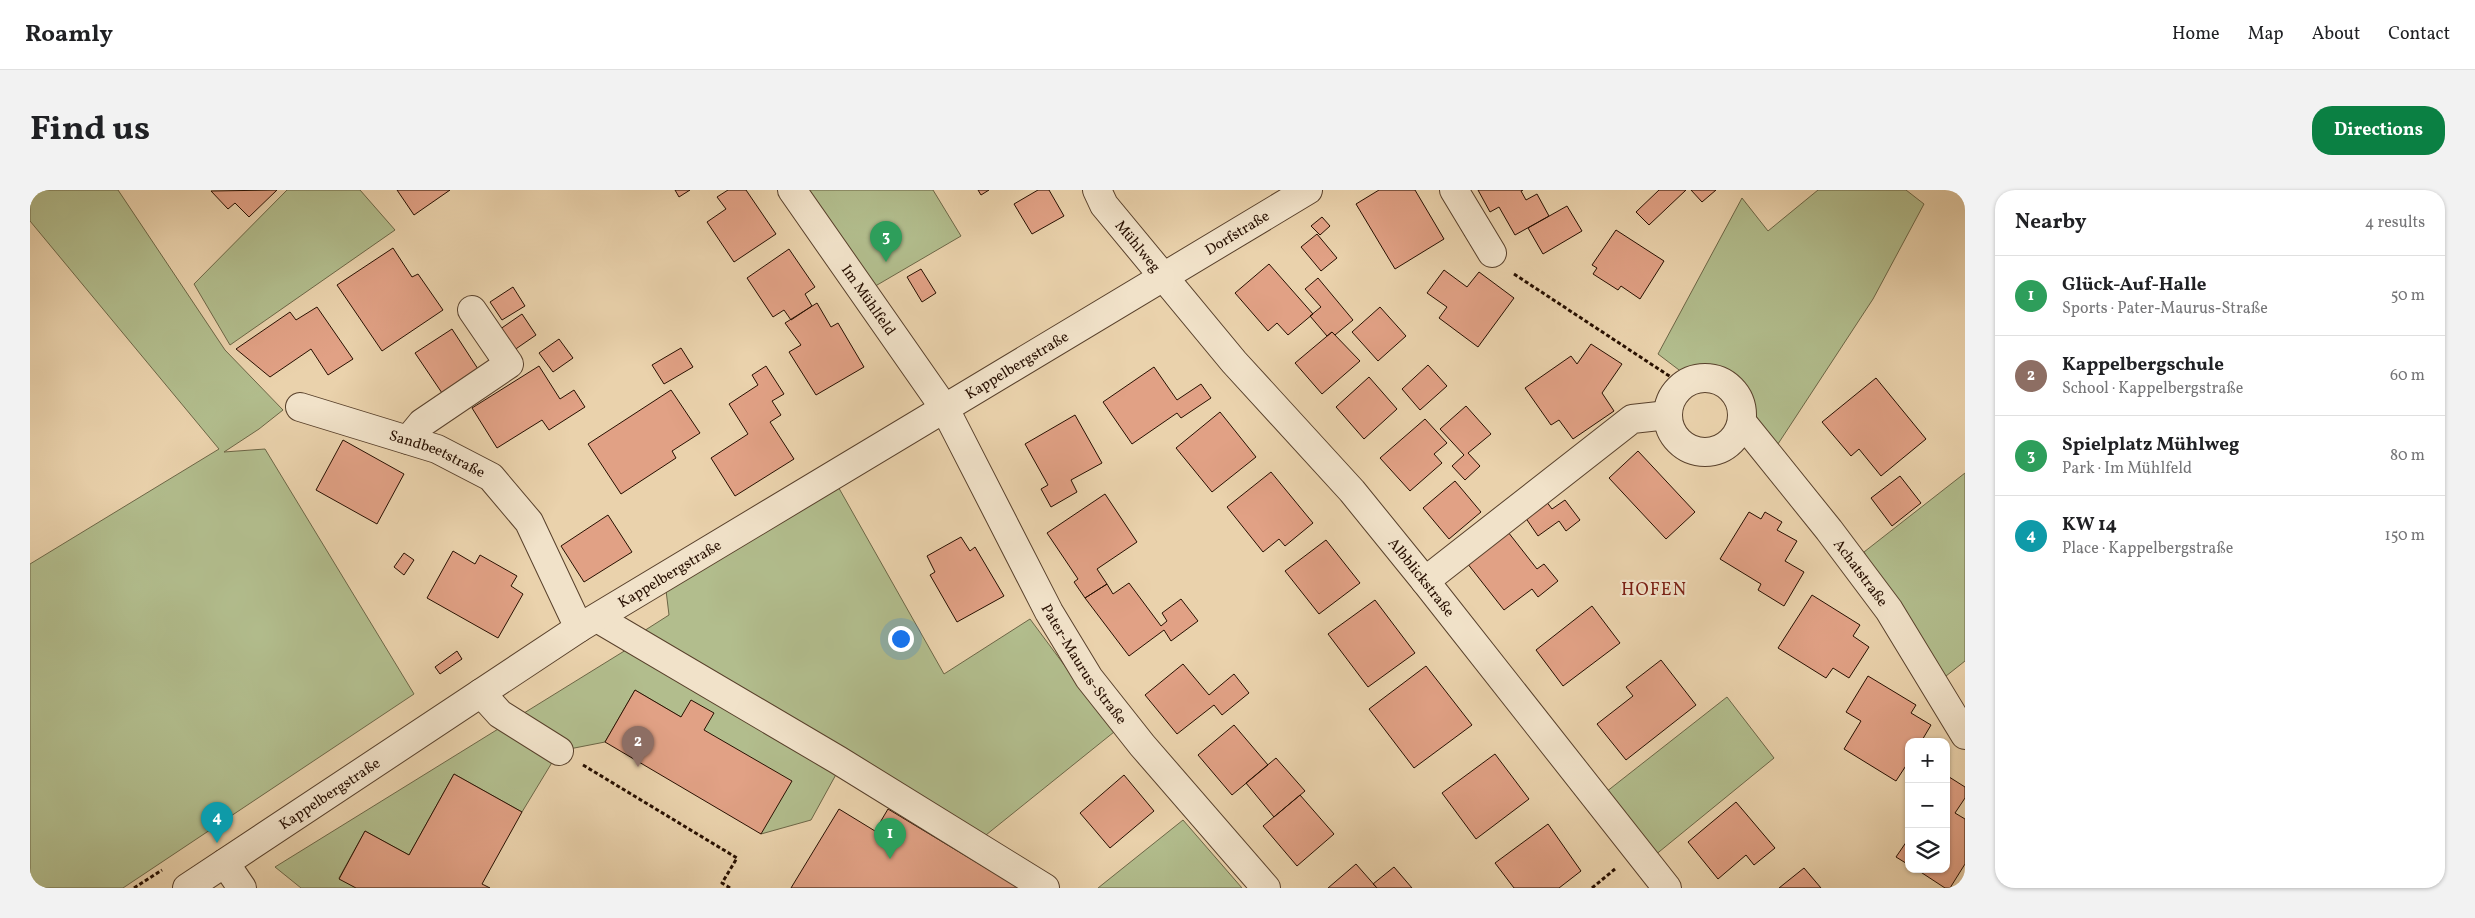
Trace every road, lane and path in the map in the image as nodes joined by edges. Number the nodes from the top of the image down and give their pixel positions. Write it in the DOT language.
graph roads {
  1 [pos="792,190"];
  2 [pos="1096,190"];
  3 [pos="1308,190"];
  4 [pos="1454,190"];
  5 [pos="1492,253"];
  6 [pos="1164,276"];
  7 [pos="472,310"];
  8 [pos="1683,385"];
  9 [pos="300,407"];
  10 [pos="944,409"];
  11 [pos="1668,416"];
  12 [pos="1742,422"];
  13 [pos="408,440"];
  14 [pos="1425,581"];
  15 [pos="588,623"];
  16 [pos="481,693"];
  17 [pos="1965,736"];
  18 [pos="559,751"];
  19 [pos="225,863"];
  20 [pos="187,888"];
  21 [pos="242,888"];
  22 [pos="730,888"];
  23 [pos="1045,888"];
  24 [pos="1266,888"];
  25 [pos="1667,888"];
  1 -- 10 [label="street, Im Mühlfeld"];
  2 -- 6 [label="street, Mühlweg"];
  3 -- 6 [label="street, Dorfstraße"];
  4 -- 5 [label="street"];
  5 -- 8 [label="path"];
  6 -- 10 [label="street, Kappelbergstraße"];
  6 -- 14 [label="street, Albblickstraße"];
  7 -- 13 [label="street"];
  8 -- 11 [label="street"];
  8 -- 12 [label="street, Achatstraße"];
  9 -- 13 [label="street, Sandbeetstraße"];
  10 -- 15 [label="street, Kappelbergstraße"];
  10 -- 24 [label="street, Pater-Maurus-Straße"];
  11 -- 12 [label="street"];
  11 -- 14 [label="street"];
  12 -- 17 [label="street, Achatstraße"];
  13 -- 15 [label="street, Sandbeetstraße"];
  14 -- 25 [label="street, Albblickstraße"];
  15 -- 16 [label="street, Kappelbergstraße"];
  15 -- 23 [label="street"];
  16 -- 18 [label="street"];
  16 -- 19 [label="street, Kappelbergstraße"];
  18 -- 22 [label="path"];
  19 -- 20 [label="street, Kappelbergstraße"];
  19 -- 21 [label="street"];
}
